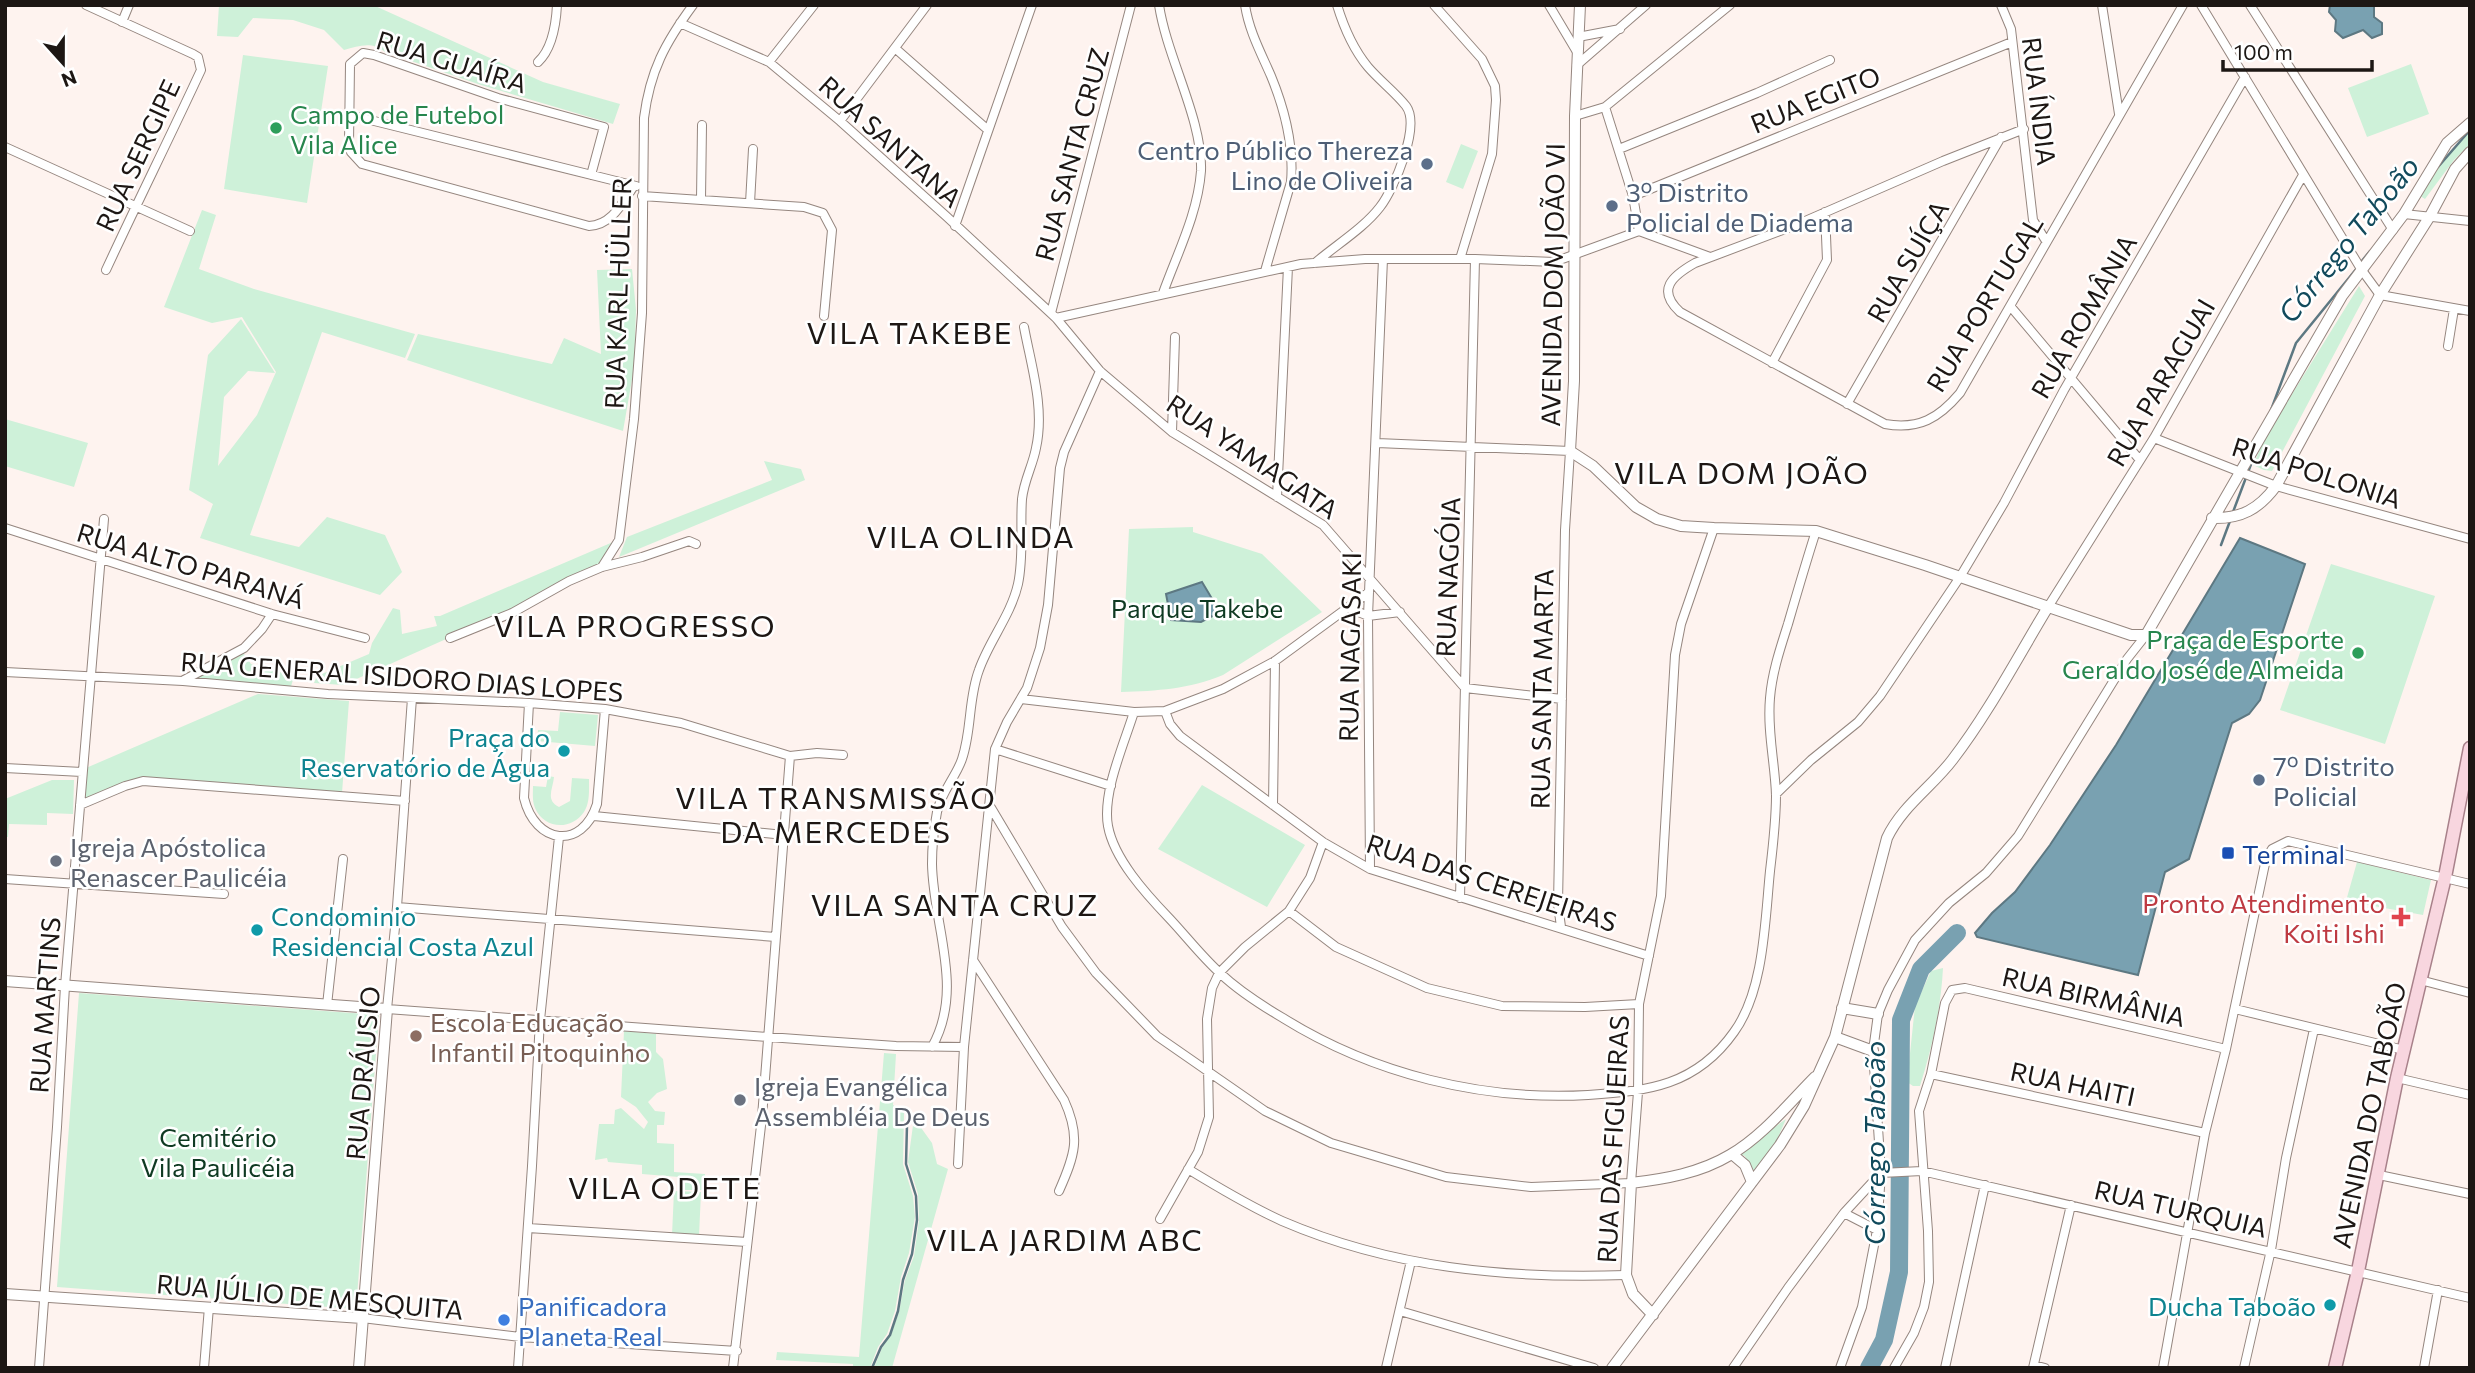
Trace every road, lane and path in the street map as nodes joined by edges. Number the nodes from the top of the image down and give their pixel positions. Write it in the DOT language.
graph roads {
  1 [pos="86,5"];
  2 [pos="130,5"];
  3 [pos="557,5"];
  4 [pos="693,5"];
  5 [pos="814,5"];
  6 [pos="927,5"];
  7 [pos="1032,5"];
  8 [pos="1131,5"];
  9 [pos="1159,5"];
  10 [pos="1245,5"];
  11 [pos="1337,5"];
  12 [pos="1434,5"];
  13 [pos="1549,5"];
  14 [pos="1560,5"];
  15 [pos="1580,5"];
  16 [pos="1646,5"];
  17 [pos="1730,5"];
  18 [pos="2001,5"];
  19 [pos="2102,5"];
  20 [pos="2183,5"];
  21 [pos="2201,5"];
  22 [pos="2250,5"];
  23 [pos="1558,19"];
  24 [pos="122,22"];
  25 [pos="680,23"];
  26 [pos="1620,29"];
  27 [pos="1578,37"];
  28 [pos="2012,42"];
  29 [pos="896,49"];
  30 [pos="1577,52"];
  31 [pos="1830,60"];
  32 [pos="538,62"];
  33 [pos="769,62"];
  34 [pos="1577,65"];
  35 [pos="2245,77"];
  36 [pos="1605,107"];
  37 [pos="2119,114"];
  38 [pos="350,116"];
  39 [pos="1575,116"];
  40 [pos="840,121"];
  41 [pos="2470,123"];
  42 [pos="702,125"];
  43 [pos="2024,129"];
  44 [pos="988,130"];
  45 [pos="2001,137"];
  46 [pos="5,147"];
  47 [pos="753,149"];
  48 [pos="1619,149"];
  49 [pos="2470,152"];
  50 [pos="591,175"];
  51 [pos="2303,175"];
  52 [pos="640,190"];
  53 [pos="1633,196"];
  54 [pos="701,200"];
  55 [pos="750,203"];
  56 [pos="136,206"];
  57 [pos="1825,212"];
  58 [pos="2404,214"];
  59 [pos="2430,216"];
  60 [pos="2470,221"];
  61 [pos="956,226"];
  62 [pos="2393,230"];
  63 [pos="1639,231"];
  64 [pos="190,232"];
  65 [pos="2046,241"];
  66 [pos="1574,254"];
  67 [pos="1710,257"];
  68 [pos="1383,259"];
  69 [pos="1460,259"];
  70 [pos="1475,259"];
  71 [pos="1315,263"];
  72 [pos="1288,267"];
  73 [pos="2361,269"];
  74 [pos="106,270"];
  75 [pos="1265,271"];
  76 [pos="1163,293"];
  77 [pos="2380,295"];
  78 [pos="2011,307"];
  79 [pos="2454,309"];
  80 [pos="2470,311"];
  81 [pos="824,316"];
  82 [pos="1054,316"];
  83 [pos="1024,327"];
  84 [pos="1175,337"];
  85 [pos="2448,346"];
  86 [pos="1772,362"];
  87 [pos="1100,370"];
  88 [pos="2071,379"];
  89 [pos="1847,404"];
  90 [pos="1172,432"];
  91 [pos="2154,438"];
  92 [pos="1377,443"];
  93 [pos="1471,446"];
  94 [pos="1570,451"];
  95 [pos="2138,459"];
  96 [pos="2240,472"];
  97 [pos="2276,486"];
  98 [pos="1277,497"];
  99 [pos="2212,518"];
  100 [pos="104,519"];
  101 [pos="5,528"];
  102 [pos="1714,528"];
  103 [pos="1816,531"];
  104 [pos="2470,539"];
  105 [pos="696,544"];
  106 [pos="100,559"];
  107 [pos="602,567"];
  108 [pos="1961,577"];
  109 [pos="1370,579"];
  110 [pos="1370,592"];
  111 [pos="2048,607"];
  112 [pos="1349,608"];
  113 [pos="1400,612"];
  114 [pos="272,614"];
  115 [pos="1368,616"];
  116 [pos="2146,635"];
  117 [pos="365,638"];
  118 [pos="450,638"];
  119 [pos="1275,661"];
  120 [pos="5,672"];
  121 [pos="89,677"];
  122 [pos="183,681"];
  123 [pos="1465,688"];
  124 [pos="412,698"];
  125 [pos="1021,699"];
  126 [pos="1562,699"];
  127 [pos="529,703"];
  128 [pos="605,709"];
  129 [pos="1165,711"];
  130 [pos="1134,712"];
  131 [pos="2470,748"];
  132 [pos="995,749"];
  133 [pos="843,755"];
  134 [pos="790,756"];
  135 [pos="5,768"];
  136 [pos="2468,768"];
  137 [pos="82,772"];
  138 [pos="1111,786"];
  139 [pos="1776,794"];
  140 [pos="405,801"];
  141 [pos="79,805"];
  142 [pos="1273,805"];
  143 [pos="990,806"];
  144 [pos="594,816"];
  145 [pos="784,835"];
  146 [pos="559,837"];
  147 [pos="1323,842"];
  148 [pos="343,859"];
  149 [pos="1370,869"];
  150 [pos="2445,877"];
  151 [pos="5,879"];
  152 [pos="74,884"];
  153 [pos="2470,884"];
  154 [pos="224,894"];
  155 [pos="1460,898"];
  156 [pos="397,907"];
  157 [pos="1289,911"];
  158 [pos="550,918"];
  159 [pos="1561,927"];
  160 [pos="776,937"];
  161 [pos="1649,956"];
  162 [pos="973,960"];
  163 [pos="1219,973"];
  164 [pos="2420,980"];
  165 [pos="5,981"];
  166 [pos="65,986"];
  167 [pos="2470,993"];
  168 [pos="1639,1004"];
  169 [pos="327,1005"];
  170 [pos="1842,1008"];
  171 [pos="387,1009"];
  172 [pos="2235,1009"];
  173 [pos="1878,1014"];
  174 [pos="540,1020"];
  175 [pos="2314,1028"];
  176 [pos="768,1036"];
  177 [pos="1835,1037"];
  178 [pos="932,1047"];
  179 [pos="964,1047"];
  180 [pos="2226,1049"];
  181 [pos="2404,1050"];
  182 [pos="1873,1051"];
  183 [pos="1206,1071"];
  184 [pos="1820,1071"];
  185 [pos="1931,1074"];
  186 [pos="2397,1078"];
  187 [pos="1638,1092"];
  188 [pos="2470,1095"];
  189 [pos="2205,1133"];
  190 [pos="1732,1154"];
  191 [pos="958,1164"];
  192 [pos="1188,1170"];
  193 [pos="1919,1171"];
  194 [pos="1883,1173"];
  195 [pos="2379,1175"];
  196 [pos="1752,1182"];
  197 [pos="1631,1183"];
  198 [pos="1985,1185"];
  199 [pos="1059,1191"];
  200 [pos="2470,1194"];
  201 [pos="2071,1205"];
  202 [pos="1844,1213"];
  203 [pos="1160,1219"];
  204 [pos="528,1228"];
  205 [pos="1877,1230"];
  206 [pos="2188,1232"];
  207 [pos="747,1242"];
  208 [pos="2271,1250"];
  209 [pos="1410,1261"];
  210 [pos="2358,1271"];
  211 [pos="1626,1275"];
  212 [pos="2438,1290"];
  213 [pos="5,1294"];
  214 [pos="44,1297"];
  215 [pos="2470,1298"];
  216 [pos="209,1307"];
  217 [pos="1400,1311"];
  218 [pos="1653,1315"];
  219 [pos="362,1318"];
  220 [pos="520,1337"];
  221 [pos="737,1351"];
  222 [pos="2034,1366"];
  223 [pos="40,1368"];
  224 [pos="204,1368"];
  225 [pos="359,1368"];
  226 [pos="517,1368"];
  227 [pos="733,1368"];
  228 [pos="1386,1368"];
  229 [pos="1594,1368"];
  230 [pos="1612,1368"];
  231 [pos="1733,1368"];
  232 [pos="1840,1368"];
  233 [pos="1894,1368"];
  234 [pos="1945,1368"];
  235 [pos="2045,1368"];
  236 [pos="2163,1368"];
  237 [pos="2244,1368"];
  238 [pos="2334,1368"];
  239 [pos="2424,1368"];
  1 -- 24 [label="street"];
  2 -- 24 [label="street"];
  3 -- 32 [label="street"];
  4 -- 25 [label="street, RUA KARL HÜLLER"];
  5 -- 33 [label="street"];
  6 -- 29 [label="street"];
  7 -- 44 [label="street"];
  8 -- 82 [label="street, RUA SANTA CRUZ"];
  9 -- 76 [label="street"];
  10 -- 75 [label="street"];
  11 -- 71 [label="street"];
  12 -- 69 [label="street"];
  13 -- 23 [label="street"];
  14 -- 23 [label="street"];
  15 -- 27 [label="street, AVENIDA DOM JOÃO VI"];
  16 -- 26 [label="street"];
  17 -- 36 [label="street"];
  18 -- 28 [label="street, RUA ÍNDIA"];
  19 -- 37 [label="street"];
  20 -- 37 [label="street, RUA PORTUGAL"];
  21 -- 35 [label="street"];
  22 -- 62 [label="street"];
  23 -- 30 [label="street"];
  24 -- 56 [label="street, RUA SERGIPE"];
  25 -- 33 [label="street, RUA SANTANA"];
  25 -- 52 [label="street, RUA KARL HÜLLER"];
  26 -- 27 [label="street"];
  26 -- 34 [label="street"];
  27 -- 30 [label="street, AVENIDA DOM JOÃO VI"];
  28 -- 43 [label="street, RUA ÍNDIA"];
  28 -- 53 [label="street, RUA EGITO"];
  29 -- 40 [label="street"];
  29 -- 44 [label="street"];
  30 -- 34 [label="street, AVENIDA DOM JOÃO VI"];
  31 -- 48 [label="street"];
  33 -- 40 [label="street, RUA SANTANA"];
  34 -- 39 [label="street, AVENIDA DOM JOÃO VI"];
  35 -- 51 [label="street"];
  35 -- 88 [label="street, RUA ROMÂNIA"];
  36 -- 39 [label="street"];
  36 -- 48 [label="street"];
  37 -- 65 [label="street, RUA PORTUGAL"];
  38 -- 50 [label="street"];
  38 -- 50 [label="street, RUA GUAÍRA"];
  38 -- 52 [label="street, RUA GUAÍRA"];
  39 -- 66 [label="street, AVENIDA DOM JOÃO VI"];
  40 -- 61 [label="street, RUA SANTANA"];
  41 -- 58 [label="street"];
  42 -- 54 [label="street"];
  43 -- 45 [label="street"];
  43 -- 65 [label="street, RUA ÍNDIA"];
  44 -- 61 [label="street"];
  45 -- 57 [label="street"];
  45 -- 89 [label="street, RUA SUÍÇA"];
  46 -- 56 [label="street"];
  47 -- 55 [label="street"];
  48 -- 53 [label="street"];
  49 -- 59 [label="street"];
  50 -- 52 [label="street"];
  51 -- 73 [label="street"];
  51 -- 91 [label="street, RUA PARAGUAI"];
  52 -- 54 [label="street"];
  52 -- 107 [label="street, RUA KARL HÜLLER"];
  53 -- 63 [label="street"];
  54 -- 55 [label="street"];
  55 -- 81 [label="street"];
  56 -- 64 [label="street"];
  56 -- 74 [label="street, RUA SERGIPE"];
  57 -- 67 [label="street"];
  57 -- 86 [label="street"];
  58 -- 59 [label="street"];
  58 -- 62 [label="street"];
  59 -- 60 [label="street"];
  59 -- 77 [label="street"];
  61 -- 82 [label="street, RUA SANTANA"];
  62 -- 73 [label="street"];
  63 -- 66 [label="street"];
  63 -- 67 [label="street"];
  65 -- 78 [label="street, RUA PORTUGAL"];
  66 -- 70 [label="street"];
  66 -- 94 [label="street, AVENIDA DOM JOÃO VI"];
  67 -- 86 [label="street, RUA PORTUGAL"];
  68 -- 69 [label="street"];
  68 -- 71 [label="street"];
  68 -- 92 [label="street, RUA NAGASAKI"];
  69 -- 70 [label="street"];
  70 -- 93 [label="street, RUA NAGÓIA"];
  71 -- 72 [label="street"];
  72 -- 75 [label="street"];
  72 -- 98 [label="street"];
  73 -- 77 [label="street"];
  73 -- 96 [label="street"];
  75 -- 76 [label="street"];
  76 -- 82 [label="street"];
  77 -- 79 [label="street"];
  77 -- 97 [label="street"];
  78 -- 88 [label="street"];
  78 -- 89 [label="street, RUA PORTUGAL"];
  79 -- 80 [label="street"];
  79 -- 85 [label="street"];
  82 -- 87 [label="street, RUA YAMAGATA"];
  83 -- 178 [label="street"];
  84 -- 90 [label="street"];
  86 -- 89 [label="street, RUA PORTUGAL"];
  87 -- 90 [label="street, RUA YAMAGATA"];
  87 -- 125 [label="street"];
  88 -- 95 [label="street"];
  88 -- 108 [label="street, RUA ROMÂNIA"];
  90 -- 98 [label="street, RUA YAMAGATA"];
  91 -- 95 [label="street, RUA PARAGUAI"];
  91 -- 96 [label="street, RUA POLONIA"];
  92 -- 93 [label="street"];
  92 -- 109 [label="street, RUA NAGASAKI"];
  93 -- 94 [label="street"];
  93 -- 123 [label="street, RUA NAGÓIA"];
  94 -- 102 [label="street, AVENIDA DOM JOÃO VI"];
  94 -- 126 [label="street, RUA SANTA MARTA"];
  95 -- 111 [label="street, RUA PARAGUAI"];
  96 -- 97 [label="street, RUA POLONIA"];
  96 -- 99 [label="street"];
  97 -- 99 [label="street"];
  97 -- 104 [label="street, RUA POLONIA"];
  98 -- 109 [label="street, RUA YAMAGATA"];
  99 -- 116 [label="street"];
  100 -- 106 [label="street, RUA MARTINS"];
  101 -- 106 [label="street, RUA ALTO PARANÁ"];
  102 -- 103 [label="street, AVENIDA DOM JOÃO VI"];
  102 -- 161 [label="street, RUA DAS FIGUEIRAS"];
  103 -- 108 [label="street, AVENIDA DOM JOÃO VI"];
  103 -- 139 [label="street"];
  105 -- 107 [label="street"];
  106 -- 114 [label="street, RUA ALTO PARANÁ"];
  106 -- 121 [label="street, RUA MARTINS"];
  107 -- 118 [label="street"];
  108 -- 111 [label="street, AVENIDA DOM JOÃO VI"];
  108 -- 139 [label="street, RUA ROMÂNIA"];
  109 -- 110 [label="street, RUA NAGASAKI"];
  109 -- 113 [label="street, RUA YAMAGATA"];
  110 -- 112 [label="street"];
  110 -- 115 [label="street, RUA NAGASAKI"];
  111 -- 116 [label="street, AVENIDA DOM JOÃO VI"];
  111 -- 170 [label="street"];
  112 -- 115 [label="street"];
  112 -- 119 [label="street"];
  113 -- 115 [label="street"];
  113 -- 123 [label="street, RUA YAMAGATA"];
  114 -- 117 [label="street, RUA ALTO PARANÁ"];
  114 -- 122 [label="street"];
  115 -- 149 [label="street, RUA NAGASAKI"];
  116 -- 173 [label="street"];
  119 -- 129 [label="street"];
  119 -- 142 [label="street"];
  120 -- 121 [label="street, RUA GENERAL ISIDORO DIAS LOPES"];
  121 -- 122 [label="street, RUA GENERAL ISIDORO DIAS LOPES"];
  121 -- 137 [label="street, RUA MARTINS"];
  122 -- 124 [label="street, RUA GENERAL ISIDORO DIAS LOPES"];
  123 -- 126 [label="street"];
  123 -- 155 [label="street, RUA NAGÓIA"];
  124 -- 127 [label="street, RUA GENERAL ISIDORO DIAS LOPES"];
  124 -- 140 [label="street, RUA DRÁUSIO"];
  125 -- 130 [label="street"];
  125 -- 132 [label="street"];
  126 -- 159 [label="street, RUA SANTA MARTA"];
  127 -- 128 [label="street, RUA GENERAL ISIDORO DIAS LOPES"];
  127 -- 146 [label="street"];
  128 -- 134 [label="street, RUA GENERAL ISIDORO DIAS LOPES"];
  128 -- 144 [label="street"];
  129 -- 130 [label="street"];
  129 -- 142 [label="street, RUA DAS CEREJEIRAS"];
  130 -- 138 [label="street"];
  131 -- 136 [label="main road, AVENIDA DO TABOÃO"];
  132 -- 138 [label="street"];
  132 -- 143 [label="street"];
  133 -- 134 [label="street"];
  134 -- 145 [label="street"];
  135 -- 137 [label="street"];
  136 -- 150 [label="main road, AVENIDA DO TABOÃO"];
  137 -- 141 [label="street, RUA MARTINS"];
  138 -- 163 [label="street"];
  139 -- 187 [label="street"];
  140 -- 141 [label="street"];
  140 -- 156 [label="street, RUA DRÁUSIO"];
  141 -- 152 [label="street, RUA MARTINS"];
  142 -- 147 [label="street, RUA DAS CEREJEIRAS"];
  143 -- 162 [label="street"];
  143 -- 183 [label="street"];
  144 -- 145 [label="street"];
  144 -- 146 [label="street"];
  145 -- 160 [label="street"];
  146 -- 158 [label="street"];
  147 -- 149 [label="street, RUA DAS CEREJEIRAS"];
  147 -- 157 [label="street"];
  148 -- 169 [label="street"];
  149 -- 155 [label="street, RUA DAS CEREJEIRAS"];
  150 -- 153 [label="street"];
  150 -- 164 [label="main road, AVENIDA DO TABOÃO"];
  150 -- 172 [label="street"];
  151 -- 152 [label="street"];
  152 -- 154 [label="street"];
  152 -- 166 [label="street, RUA MARTINS"];
  155 -- 159 [label="street, RUA DAS CEREJEIRAS"];
  156 -- 158 [label="street"];
  156 -- 171 [label="street, RUA DRÁUSIO"];
  157 -- 163 [label="street"];
  157 -- 168 [label="street"];
  158 -- 160 [label="street"];
  158 -- 174 [label="street"];
  159 -- 161 [label="street, RUA DAS CEREJEIRAS"];
  160 -- 176 [label="street"];
  161 -- 168 [label="street, RUA DAS FIGUEIRAS"];
  162 -- 179 [label="street"];
  162 -- 199 [label="street"];
  163 -- 183 [label="street"];
  163 -- 187 [label="street"];
  164 -- 167 [label="street"];
  164 -- 181 [label="main road, AVENIDA DO TABOÃO"];
  165 -- 166 [label="street"];
  166 -- 169 [label="street"];
  166 -- 214 [label="street, RUA MARTINS"];
  168 -- 187 [label="street, RUA DAS FIGUEIRAS"];
  169 -- 171 [label="street"];
  170 -- 173 [label="street"];
  170 -- 177 [label="street"];
  171 -- 174 [label="street"];
  171 -- 219 [label="street, RUA DRÁUSIO"];
  172 -- 175 [label="street"];
  172 -- 180 [label="street"];
  173 -- 182 [label="street"];
  174 -- 176 [label="street"];
  174 -- 204 [label="street"];
  175 -- 181 [label="street"];
  175 -- 208 [label="street"];
  176 -- 178 [label="street"];
  176 -- 207 [label="street"];
  177 -- 182 [label="street"];
  177 -- 184 [label="street"];
  178 -- 179 [label="street"];
  179 -- 191 [label="street"];
  180 -- 185 [label="street, RUA BIRMÂNIA"];
  180 -- 189 [label="street"];
  181 -- 186 [label="main road, AVENIDA DO TABOÃO"];
  182 -- 194 [label="street"];
  183 -- 192 [label="street"];
  183 -- 197 [label="street"];
  184 -- 190 [label="street"];
  184 -- 196 [label="street"];
  185 -- 189 [label="street, RUA HAITI"];
  185 -- 193 [label="street"];
  186 -- 188 [label="street"];
  186 -- 195 [label="main road, AVENIDA DO TABOÃO"];
  187 -- 197 [label="street, RUA DAS FIGUEIRAS"];
  189 -- 206 [label="street"];
  190 -- 196 [label="street"];
  190 -- 197 [label="street"];
  192 -- 203 [label="street"];
  192 -- 209 [label="street"];
  193 -- 194 [label="street, RUA TURQUIA"];
  193 -- 198 [label="street, RUA TURQUIA"];
  193 -- 233 [label="street"];
  194 -- 202 [label="street"];
  194 -- 205 [label="street"];
  195 -- 200 [label="street"];
  195 -- 210 [label="main road, AVENIDA DO TABOÃO"];
  196 -- 218 [label="street"];
  197 -- 211 [label="street, RUA DAS FIGUEIRAS"];
  198 -- 201 [label="street, RUA TURQUIA"];
  198 -- 234 [label="street"];
  201 -- 206 [label="street, RUA TURQUIA"];
  201 -- 222 [label="street"];
  202 -- 205 [label="street"];
  202 -- 231 [label="street"];
  204 -- 207 [label="street"];
  204 -- 220 [label="street"];
  205 -- 232 [label="street"];
  206 -- 208 [label="street, RUA TURQUIA"];
  206 -- 236 [label="street"];
  207 -- 221 [label="street"];
  208 -- 210 [label="street, RUA TURQUIA"];
  208 -- 237 [label="street"];
  209 -- 211 [label="street"];
  209 -- 217 [label="street"];
  210 -- 212 [label="street, RUA TURQUIA"];
  210 -- 238 [label="main road, AVENIDA DO TABOÃO"];
  211 -- 218 [label="street, RUA DAS FIGUEIRAS"];
  212 -- 215 [label="street, RUA TURQUIA"];
  212 -- 239 [label="street"];
  213 -- 214 [label="street, RUA JÚLIO DE MESQUITA"];
  214 -- 216 [label="street, RUA JÚLIO DE MESQUITA"];
  214 -- 223 [label="street, RUA MARTINS"];
  216 -- 219 [label="street, RUA JÚLIO DE MESQUITA"];
  216 -- 224 [label="street"];
  217 -- 228 [label="street"];
  217 -- 229 [label="street"];
  218 -- 230 [label="street"];
  219 -- 220 [label="street, RUA JÚLIO DE MESQUITA"];
  219 -- 225 [label="street, RUA DRÁUSIO"];
  220 -- 221 [label="street, RUA JÚLIO DE MESQUITA"];
  220 -- 226 [label="street"];
  221 -- 227 [label="street"];
  222 -- 235 [label="street"];
}
